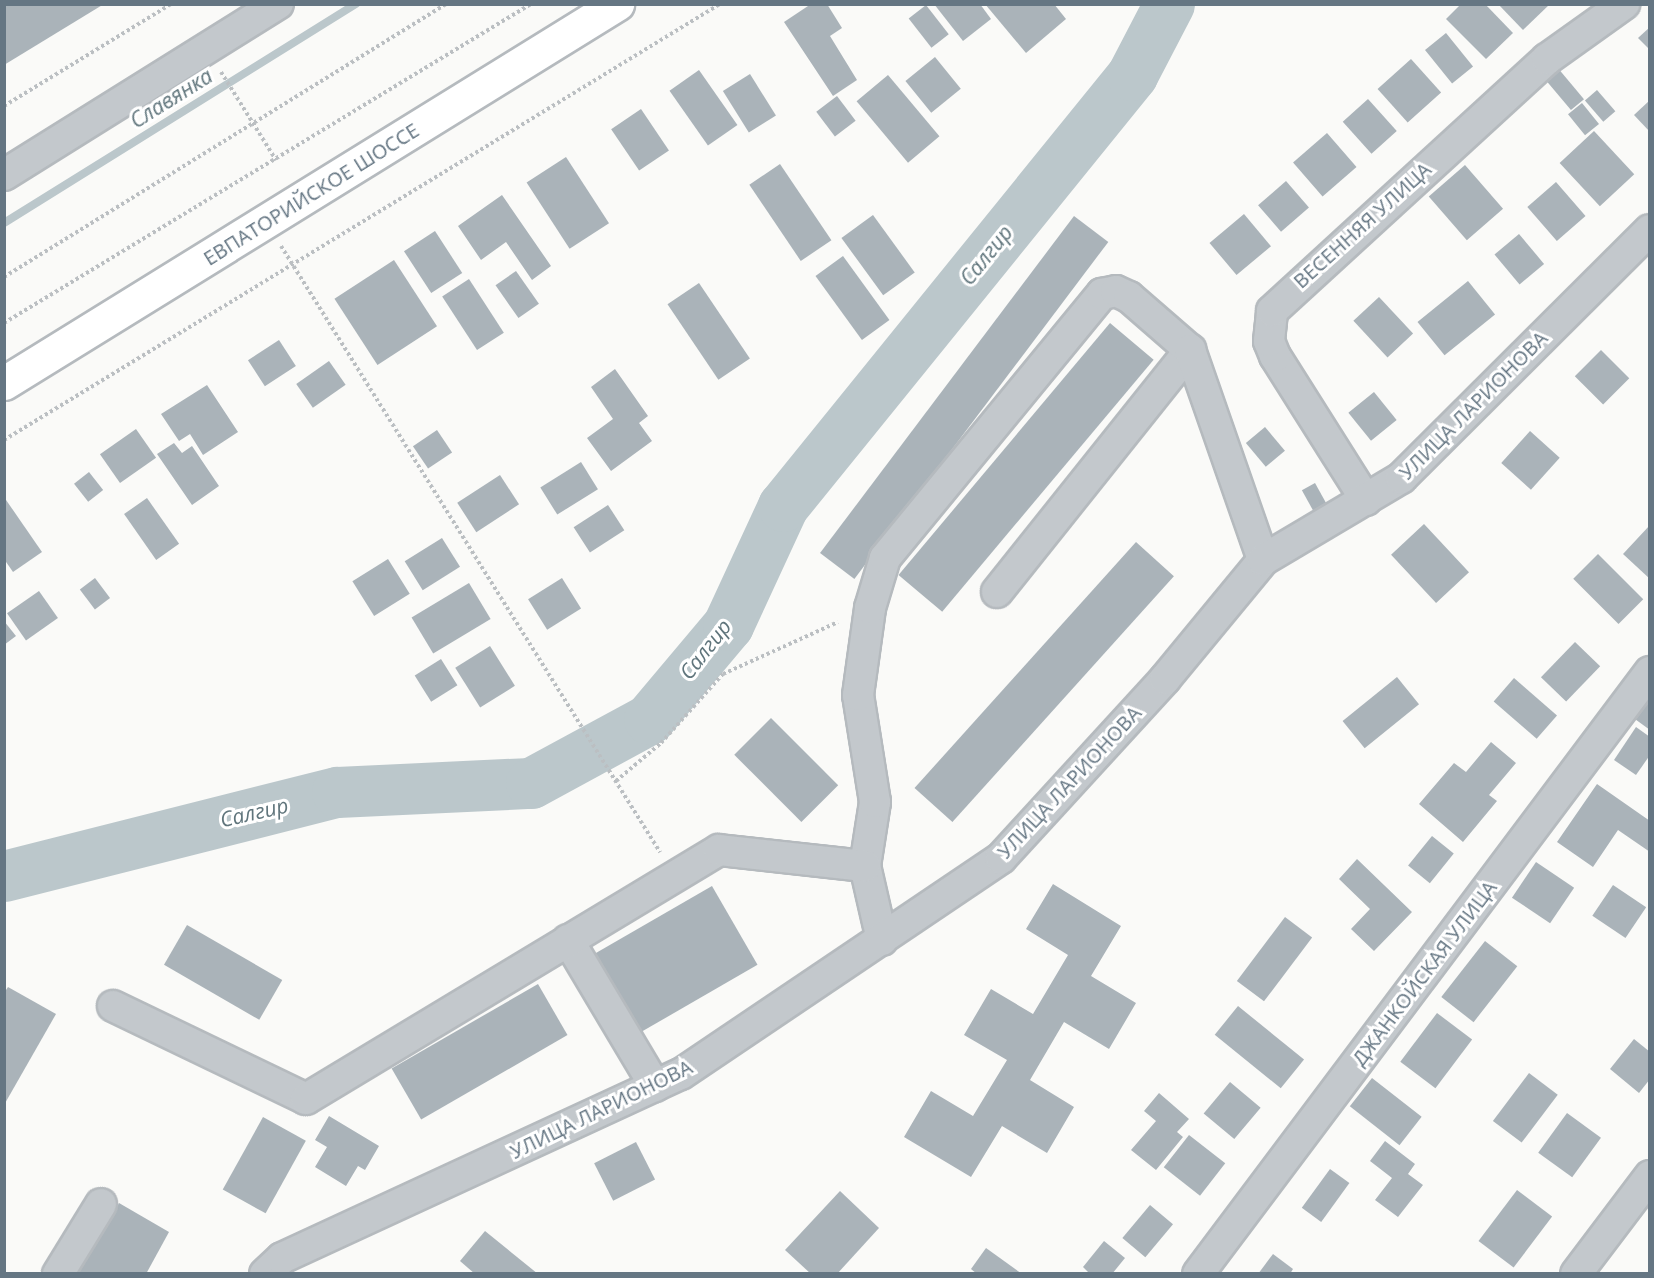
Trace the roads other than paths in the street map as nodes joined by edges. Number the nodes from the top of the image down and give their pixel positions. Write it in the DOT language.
graph roads {
  1 [pos="278,4"];
  2 [pos="617,4"];
  3 [pos="1624,4"];
  4 [pos="4,175"];
  5 [pos="1650,230"];
  6 [pos="1190,350"];
  7 [pos="4,383"];
  8 [pos="1366,500"];
  9 [pos="1263,560"];
  10 [pos="997,592"];
  11 [pos="1650,672"];
  12 [pos="865,866"];
  13 [pos="568,940"];
  14 [pos="882,940"];
  15 [pos="113,1006"];
  16 [pos="655,1086"];
  17 [pos="1650,1176"];
  18 [pos="101,1204"];
  19 [pos="58,1274"];
  20 [pos="265,1274"];
  21 [pos="1198,1274"];
  22 [pos="1576,1274"];
  1 -- 4 [label="street"];
  2 -- 7 [label="main road, ЕВПАТОРИЙСКОЕ ШОССЕ"];
  3 -- 8 [label="street, ВЕСЕННЯЯ УЛИЦА"];
  5 -- 8 [label="street, УЛИЦА ЛАРИОНОВА"];
  6 -- 9 [label="street"];
  6 -- 10 [label="street"];
  6 -- 12 [label="street"];
  8 -- 9 [label="street, УЛИЦА ЛАРИОНОВА"];
  9 -- 14 [label="street, УЛИЦА ЛАРИОНОВА"];
  11 -- 21 [label="street, ДЖАНКОЙСКАЯ УЛИЦА"];
  12 -- 13 [label="street"];
  12 -- 14 [label="street"];
  13 -- 15 [label="street"];
  13 -- 16 [label="street"];
  14 -- 16 [label="street, УЛИЦА ЛАРИОНОВА"];
  16 -- 20 [label="street, УЛИЦА ЛАРИОНОВА"];
  17 -- 22 [label="street"];
  18 -- 19 [label="street"];
}
